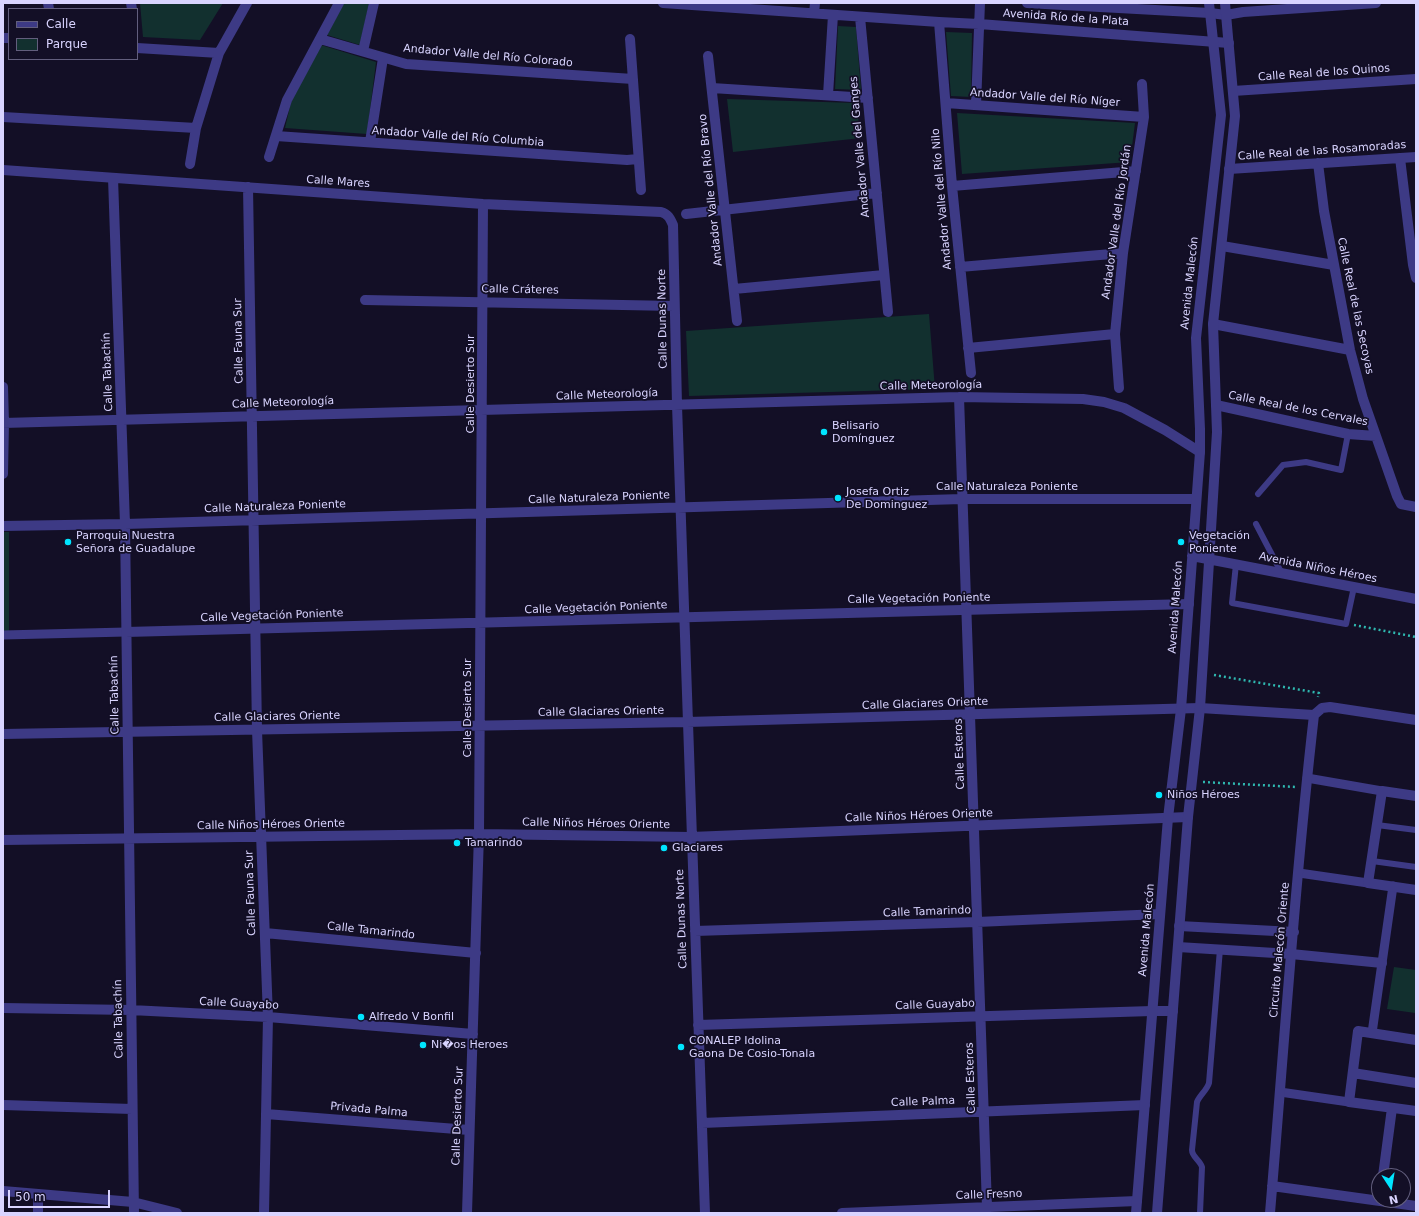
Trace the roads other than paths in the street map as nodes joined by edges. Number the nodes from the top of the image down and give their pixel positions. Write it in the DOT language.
graph roads {
  1 [pos="247,3"];
  2 [pos="339,3"];
  3 [pos="374,3"];
  4 [pos="663,3"];
  5 [pos="980,3"];
  6 [pos="1027,3"];
  7 [pos="1225,3"];
  8 [pos="1376,3"];
  9 [pos="1310,5"];
  10 [pos="814,8"];
  11 [pos="1209,8"];
  12 [pos="832,15"];
  13 [pos="1226,15"];
  14 [pos="860,17"];
  15 [pos="938,22"];
  16 [pos="979,24"];
  17 [pos="320,39"];
  18 [pos="630,39"];
  19 [pos="1212,42"];
  20 [pos="1228,43"];
  21 [pos="138,48"];
  22 [pos="364,51"];
  23 [pos="219,53"];
  24 [pos="708,56"];
  25 [pos="383,58"];
  26 [pos="632,79"];
  27 [pos="1416,79"];
  28 [pos="1142,84"];
  29 [pos="712,88"];
  30 [pos="1233,91"];
  31 [pos="828,95"];
  32 [pos="868,98"];
  33 [pos="946,103"];
  34 [pos="976,105"];
  35 [pos="3,117"];
  36 [pos="1144,117"];
  37 [pos="196,128"];
  38 [pos="276,136"];
  39 [pos="370,142"];
  40 [pos="269,157"];
  41 [pos="1416,157"];
  42 [pos="1400,158"];
  43 [pos="638,159"];
  44 [pos="1318,163"];
  45 [pos="190,164"];
  46 [pos="1229,169"];
  47 [pos="3,170"];
  48 [pos="1136,171"];
  49 [pos="113,178"];
  50 [pos="952,186"];
  51 [pos="248,187"];
  52 [pos="641,190"];
  53 [pos="877,193"];
  54 [pos="483,204"];
  55 [pos="725,210"];
  56 [pos="686,214"];
  57 [pos="669,217"];
  58 [pos="1222,246"];
  59 [pos="1123,254"];
  60 [pos="1334,265"];
  61 [pos="960,267"];
  62 [pos="884,275"];
  63 [pos="1416,278"];
  64 [pos="734,289"];
  65 [pos="365,300"];
  66 [pos="483,302"];
  67 [pos="674,306"];
  68 [pos="888,312"];
  69 [pos="737,321"];
  70 [pos="1213,324"];
  71 [pos="1116,334"];
  72 [pos="968,348"];
  73 [pos="1350,350"];
  74 [pos="971,373"];
  75 [pos="3,387"];
  76 [pos="1119,388"];
  77 [pos="959,397"];
  78 [pos="677,405"];
  79 [pos="1216,405"];
  80 [pos="482,410"];
  81 [pos="252,416"];
  82 [pos="122,420"];
  83 [pos="4,423"];
  84 [pos="1348,434"];
  85 [pos="1376,436"];
  86 [pos="1200,452"];
  87 [pos="3,474"];
  88 [pos="1258,494"];
  89 [pos="962,499"];
  90 [pos="1196,499"];
  91 [pos="680,507"];
  92 [pos="1416,507"];
  93 [pos="482,513"];
  94 [pos="254,520"];
  95 [pos="125,524"];
  96 [pos="1256,524"];
  97 [pos="3,526"];
  98 [pos="1192,556"];
  99 [pos="1209,559"];
  100 [pos="1236,564"];
  101 [pos="1281,572"];
  102 [pos="1354,587"];
  103 [pos="1416,599"];
  104 [pos="1189,604"];
  105 [pos="966,610"];
  106 [pos="684,617"];
  107 [pos="481,623"];
  108 [pos="256,629"];
  109 [pos="126,632"];
  110 [pos="3,635"];
  111 [pos="1181,708"];
  112 [pos="1200,708"];
  113 [pos="970,714"];
  114 [pos="1314,715"];
  115 [pos="1416,720"];
  116 [pos="688,722"];
  117 [pos="480,726"];
  118 [pos="257,730"];
  119 [pos="127,732"];
  120 [pos="3,734"];
  121 [pos="1307,783"];
  122 [pos="1382,790"];
  123 [pos="1416,796"];
  124 [pos="1188,817"];
  125 [pos="1168,818"];
  126 [pos="974,825"];
  127 [pos="1377,825"];
  128 [pos="1416,830"];
  129 [pos="479,834"];
  130 [pos="691,837"];
  131 [pos="128,838"];
  132 [pos="261,838"];
  133 [pos="3,840"];
  134 [pos="1372,860"];
  135 [pos="1416,867"];
  136 [pos="1299,873"];
  137 [pos="1368,883"];
  138 [pos="1393,886"];
  139 [pos="1416,890"];
  140 [pos="1160,914"];
  141 [pos="977,922"];
  142 [pos="1179,926"];
  143 [pos="695,932"];
  144 [pos="1294,932"];
  145 [pos="265,933"];
  146 [pos="1178,947"];
  147 [pos="1220,949"];
  148 [pos="476,954"];
  149 [pos="1291,954"];
  150 [pos="1382,963"];
  151 [pos="3,1008"];
  152 [pos="131,1010"];
  153 [pos="1152,1011"];
  154 [pos="1173,1011"];
  155 [pos="981,1016"];
  156 [pos="268,1017"];
  157 [pos="698,1025"];
  158 [pos="1372,1033"];
  159 [pos="473,1034"];
  160 [pos="1416,1040"];
  161 [pos="1353,1073"];
  162 [pos="1416,1083"];
  163 [pos="1280,1092"];
  164 [pos="1349,1102"];
  165 [pos="3,1105"];
  166 [pos="1145,1105"];
  167 [pos="1392,1108"];
  168 [pos="132,1109"];
  169 [pos="1416,1111"];
  170 [pos="984,1112"];
  171 [pos="266,1114"];
  172 [pos="702,1124"];
  173 [pos="469,1130"];
  174 [pos="1384,1168"];
  175 [pos="1272,1186"];
  176 [pos="3,1192"];
  177 [pos="38,1194"];
  178 [pos="1371,1199"];
  179 [pos="1137,1200"];
  180 [pos="133,1202"];
  181 [pos="987,1207"];
  182 [pos="38,1213"];
  183 [pos="134,1213"];
  184 [pos="177,1213"];
  185 [pos="264,1213"];
  186 [pos="467,1213"];
  187 [pos="705,1213"];
  188 [pos="842,1213"];
  189 [pos="1136,1213"];
  190 [pos="1157,1213"];
  191 [pos="1200,1213"];
  192 [pos="1270,1213"];
  1 -- 23 [label="street"];
  2 -- 17 [label="street"];
  3 -- 22 [label="street"];
  4 -- 10 [label="street, Avenida Río de la Plata"];
  5 -- 16 [label="street"];
  6 -- 11 [label="street, Avenida Río de la Plata"];
  7 -- 13 [label="street"];
  8 -- 9 [label="street, Avenida Río de la Plata"];
  9 -- 13 [label="street, Avenida Río de la Plata"];
  10 -- 12 [label="street, Avenida Río de la Plata"];
  11 -- 13 [label="street, Avenida Río de la Plata"];
  11 -- 19 [label="street, Avenida Malecón"];
  12 -- 14 [label="street, Avenida Río de la Plata"];
  12 -- 31 [label="street"];
  13 -- 20 [label="street"];
  14 -- 15 [label="street, Avenida Río de la Plata"];
  14 -- 32 [label="street, Andador Valle del Ganges"];
  15 -- 16 [label="street, Avenida Río de la Plata"];
  15 -- 33 [label="street, Andador Valle del Río Nilo"];
  16 -- 19 [label="street, Avenida Río de la Plata"];
  16 -- 34 [label="street"];
  17 -- 22 [label="street, Andador Valle del Río Colorado"];
  17 -- 38 [label="street"];
  18 -- 26 [label="street"];
  19 -- 20 [label="street, Avenida Río de la Plata"];
  19 -- 86 [label="street, Avenida Malecón"];
  20 -- 30 [label="street"];
  21 -- 23 [label="street"];
  22 -- 25 [label="street, Andador Valle del Río Colorado"];
  23 -- 37 [label="street"];
  24 -- 29 [label="street, Andador Valle del Río Bravo"];
  25 -- 26 [label="street, Andador Valle del Río Colorado"];
  25 -- 39 [label="street"];
  26 -- 43 [label="street"];
  27 -- 30 [label="street, Calle Real de los Quinos"];
  28 -- 36 [label="street, Andador Valle del Río Jordán"];
  29 -- 31 [label="street"];
  29 -- 55 [label="street, Andador Valle del Río Bravo"];
  30 -- 46 [label="street"];
  31 -- 32 [label="street"];
  32 -- 53 [label="street, Andador Valle del Ganges"];
  33 -- 34 [label="street, Andador Valle del Río Níger"];
  33 -- 50 [label="street, Andador Valle del Río Nilo"];
  34 -- 36 [label="street, Andador Valle del Río Níger"];
  35 -- 37 [label="street"];
  36 -- 48 [label="street, Andador Valle del Río Jordán"];
  37 -- 45 [label="street"];
  38 -- 39 [label="street, Andador Valle del Río Columbia"];
  38 -- 40 [label="street"];
  39 -- 43 [label="street, Andador Valle del Río Columbia"];
  41 -- 42 [label="street, Calle Real de las Rosamoradas"];
  42 -- 44 [label="street, Calle Real de las Rosamoradas"];
  42 -- 63 [label="street"];
  43 -- 52 [label="street"];
  44 -- 46 [label="street, Calle Real de las Rosamoradas"];
  44 -- 60 [label="street, Calle Real de las Secoyas"];
  46 -- 58 [label="street"];
  47 -- 49 [label="street, Calle Mares"];
  48 -- 50 [label="street"];
  48 -- 59 [label="street, Andador Valle del Río Jordán"];
  49 -- 51 [label="street, Calle Mares"];
  49 -- 82 [label="street, Calle Tabachín"];
  50 -- 61 [label="street, Andador Valle del Río Nilo"];
  51 -- 54 [label="street, Calle Mares"];
  51 -- 81 [label="street, Calle Fauna Sur"];
  53 -- 55 [label="street"];
  53 -- 62 [label="street, Andador Valle del Ganges"];
  54 -- 57 [label="street, Calle Mares"];
  54 -- 66 [label="street, Calle Desierto Sur"];
  55 -- 56 [label="street"];
  55 -- 64 [label="street, Andador Valle del Río Bravo"];
  57 -- 67 [label="street, Calle Dunas Norte"];
  58 -- 60 [label="street"];
  58 -- 70 [label="street"];
  59 -- 61 [label="street"];
  59 -- 71 [label="street, Andador Valle del Río Jordán"];
  60 -- 73 [label="street, Calle Real de las Secoyas"];
  61 -- 72 [label="street, Andador Valle del Río Nilo"];
  62 -- 64 [label="street"];
  62 -- 68 [label="street, Andador Valle del Ganges"];
  64 -- 69 [label="street, Andador Valle del Río Bravo"];
  65 -- 66 [label="street, Calle Cráteres"];
  66 -- 67 [label="street, Calle Cráteres"];
  66 -- 80 [label="street, Calle Desierto Sur"];
  67 -- 78 [label="street, Calle Dunas Norte"];
  70 -- 73 [label="street"];
  70 -- 79 [label="street"];
  71 -- 72 [label="street"];
  71 -- 76 [label="street, Andador Valle del Río Jordán"];
  72 -- 74 [label="street, Andador Valle del Río Nilo"];
  73 -- 85 [label="street, Calle Real de las Secoyas"];
  75 -- 83 [label="street"];
  77 -- 78 [label="street, Calle Meteorología"];
  77 -- 86 [label="street, Calle Meteorología"];
  77 -- 89 [label="street, Calle Esteros"];
  78 -- 80 [label="street, Calle Meteorología"];
  78 -- 91 [label="street, Calle Dunas Norte"];
  79 -- 84 [label="street, Calle Real de los Cervales"];
  79 -- 99 [label="street"];
  80 -- 81 [label="street, Calle Meteorología"];
  80 -- 93 [label="street, Calle Desierto Sur"];
  81 -- 82 [label="street, Calle Meteorología"];
  81 -- 94 [label="street, Calle Fauna Sur"];
  82 -- 83 [label="street, Calle Meteorología"];
  82 -- 95 [label="street, Calle Tabachín"];
  83 -- 87 [label="street"];
  84 -- 85 [label="street, Calle Real de los Cervales"];
  84 -- 88 [label="lane"];
  85 -- 92 [label="street, Calle Real de las Secoyas"];
  86 -- 90 [label="street, Avenida Malecón"];
  89 -- 90 [label="street, Calle Naturaleza Poniente"];
  89 -- 91 [label="street, Calle Naturaleza Poniente"];
  89 -- 105 [label="street, Calle Esteros"];
  90 -- 98 [label="street, Avenida Malecón"];
  91 -- 93 [label="street, Calle Naturaleza Poniente"];
  91 -- 106 [label="street, Calle Dunas Norte"];
  93 -- 94 [label="street, Calle Naturaleza Poniente"];
  93 -- 107 [label="street, Calle Desierto Sur"];
  94 -- 95 [label="street, Calle Naturaleza Poniente"];
  94 -- 108 [label="street, Calle Fauna Sur"];
  95 -- 97 [label="street, Calle Naturaleza Poniente"];
  95 -- 109 [label="street, Calle Tabachín"];
  96 -- 101 [label="lane"];
  98 -- 99 [label="street, Avenida Niños Héroes"];
  98 -- 104 [label="street, Avenida Malecón"];
  99 -- 100 [label="street, Avenida Niños Héroes"];
  99 -- 112 [label="street"];
  100 -- 101 [label="street, Avenida Niños Héroes"];
  100 -- 102 [label="lane"];
  101 -- 102 [label="street, Avenida Niños Héroes"];
  102 -- 103 [label="street, Avenida Niños Héroes"];
  104 -- 105 [label="street, Calle Vegetación Poniente"];
  104 -- 111 [label="street, Avenida Malecón"];
  105 -- 106 [label="street, Calle Vegetación Poniente"];
  105 -- 113 [label="street, Calle Esteros"];
  106 -- 107 [label="street, Calle Vegetación Poniente"];
  106 -- 116 [label="street, Calle Dunas Norte"];
  107 -- 108 [label="street, Calle Vegetación Poniente"];
  107 -- 117 [label="street, Calle Desierto Sur"];
  108 -- 109 [label="street, Calle Vegetación Poniente"];
  108 -- 118 [label="street, Calle Fauna Sur"];
  109 -- 110 [label="street, Calle Vegetación Poniente"];
  109 -- 119 [label="street, Calle Tabachín"];
  111 -- 112 [label="street, Calle Glaciares Oriente"];
  111 -- 113 [label="street, Calle Glaciares Oriente"];
  111 -- 125 [label="street, Avenida Malecón"];
  112 -- 114 [label="street, Calle Glaciares Oriente"];
  112 -- 124 [label="street"];
  113 -- 116 [label="street, Calle Glaciares Oriente"];
  113 -- 126 [label="street, Calle Esteros"];
  114 -- 115 [label="street"];
  114 -- 121 [label="street, Circuito Malecón Oriente"];
  116 -- 117 [label="street, Calle Glaciares Oriente"];
  116 -- 130 [label="street, Calle Dunas Norte"];
  117 -- 118 [label="street, Calle Glaciares Oriente"];
  117 -- 129 [label="street, Calle Desierto Sur"];
  118 -- 119 [label="street, Calle Glaciares Oriente"];
  118 -- 132 [label="street, Calle Fauna Sur"];
  119 -- 120 [label="street, Calle Glaciares Oriente"];
  119 -- 131 [label="street, Calle Tabachín"];
  121 -- 122 [label="street"];
  121 -- 136 [label="street, Circuito Malecón Oriente"];
  122 -- 123 [label="street"];
  122 -- 127 [label="street"];
  124 -- 125 [label="street, Calle Niños Héroes Oriente"];
  124 -- 142 [label="street"];
  125 -- 126 [label="street, Calle Niños Héroes Oriente"];
  125 -- 140 [label="street, Avenida Malecón"];
  126 -- 130 [label="street, Calle Niños Héroes Oriente"];
  126 -- 141 [label="street, Calle Esteros"];
  127 -- 128 [label="lane"];
  127 -- 134 [label="street"];
  129 -- 130 [label="street, Calle Niños Héroes Oriente"];
  129 -- 132 [label="street, Calle Niños Héroes Oriente"];
  129 -- 148 [label="street, Calle Desierto Sur"];
  130 -- 143 [label="street, Calle Dunas Norte"];
  131 -- 132 [label="street, Calle Niños Héroes Oriente"];
  131 -- 133 [label="street, Calle Niños Héroes Oriente"];
  131 -- 152 [label="street, Calle Tabachín"];
  132 -- 145 [label="street, Calle Fauna Sur"];
  134 -- 135 [label="lane"];
  134 -- 137 [label="street"];
  136 -- 137 [label="street"];
  136 -- 144 [label="street, Circuito Malecón Oriente"];
  137 -- 138 [label="street"];
  138 -- 139 [label="street"];
  138 -- 150 [label="street"];
  140 -- 141 [label="street, Calle Tamarindo"];
  140 -- 153 [label="street, Avenida Malecón"];
  141 -- 143 [label="street, Calle Tamarindo"];
  141 -- 155 [label="street, Calle Esteros"];
  142 -- 144 [label="street"];
  142 -- 146 [label="street"];
  143 -- 157 [label="street, Calle Dunas Norte"];
  144 -- 149 [label="street, Circuito Malecón Oriente"];
  145 -- 148 [label="street, Calle Tamarindo"];
  145 -- 156 [label="street, Calle Fauna Sur"];
  146 -- 147 [label="street"];
  146 -- 154 [label="street"];
  147 -- 149 [label="street"];
  147 -- 191 [label="lane"];
  148 -- 159 [label="street, Calle Desierto Sur"];
  149 -- 150 [label="street"];
  149 -- 163 [label="street, Circuito Malecón Oriente"];
  150 -- 158 [label="street"];
  151 -- 152 [label="street, Calle Guayabo"];
  152 -- 156 [label="street, Calle Guayabo"];
  152 -- 168 [label="street, Calle Tabachín"];
  153 -- 154 [label="street, Calle Guayabo"];
  153 -- 155 [label="street, Calle Guayabo"];
  153 -- 166 [label="street, Avenida Malecón"];
  154 -- 190 [label="street"];
  155 -- 157 [label="street, Calle Guayabo"];
  155 -- 170 [label="street, Calle Esteros"];
  156 -- 159 [label="street, Calle Guayabo"];
  156 -- 171 [label="street, Calle Fauna Sur"];
  157 -- 172 [label="street, Calle Dunas Norte"];
  158 -- 160 [label="street"];
  158 -- 161 [label="street"];
  159 -- 173 [label="street, Calle Desierto Sur"];
  161 -- 162 [label="street"];
  161 -- 164 [label="street"];
  163 -- 164 [label="street"];
  163 -- 175 [label="street, Circuito Malecón Oriente"];
  164 -- 167 [label="street"];
  165 -- 168 [label="street"];
  166 -- 170 [label="street, Calle Palma"];
  166 -- 179 [label="street, Avenida Malecón"];
  167 -- 169 [label="street"];
  167 -- 174 [label="street"];
  168 -- 180 [label="street, Calle Tabachín"];
  170 -- 172 [label="street, Calle Palma"];
  170 -- 181 [label="street, Calle Esteros"];
  171 -- 173 [label="street, Privada Palma"];
  171 -- 185 [label="street, Calle Fauna Sur"];
  172 -- 187 [label="street, Calle Dunas Norte"];
  173 -- 186 [label="street, Calle Desierto Sur"];
  175 -- 178 [label="street"];
  175 -- 192 [label="street, Circuito Malecón Oriente"];
  176 -- 177 [label="street"];
  177 -- 180 [label="street"];
  177 -- 182 [label="street"];
  179 -- 181 [label="street, Calle Fresno"];
  179 -- 189 [label="street, Avenida Malecón"];
  180 -- 183 [label="street, Calle Tabachín"];
  180 -- 184 [label="street"];
  181 -- 188 [label="street, Calle Fresno"];
}
